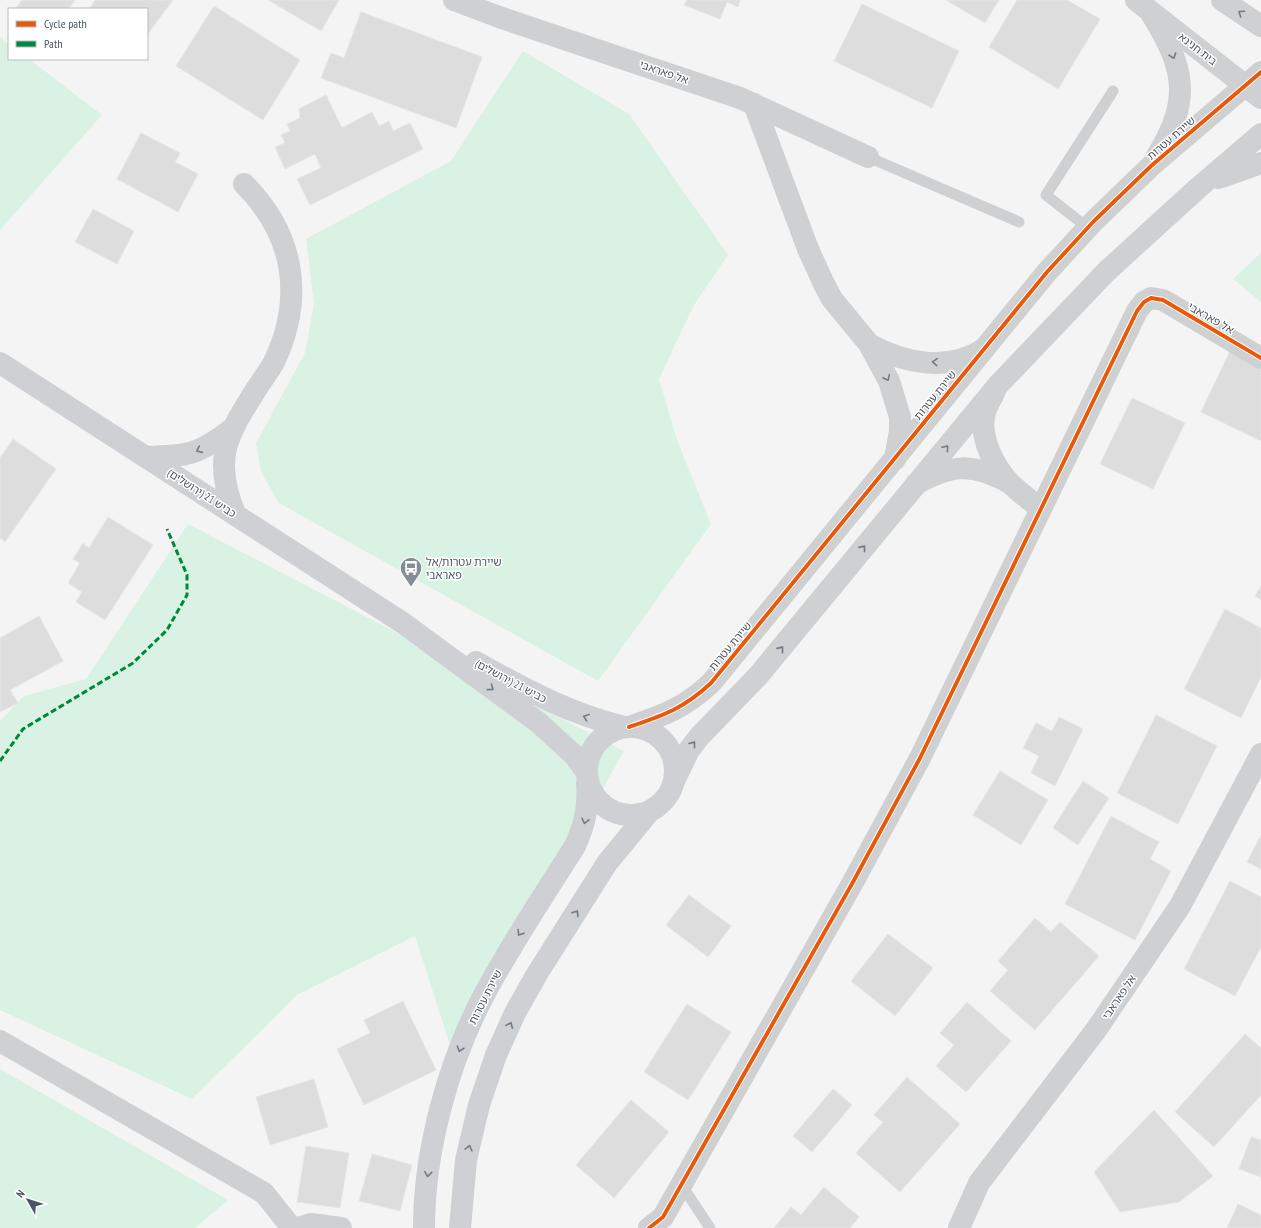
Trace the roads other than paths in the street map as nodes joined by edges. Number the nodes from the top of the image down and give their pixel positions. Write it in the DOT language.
graph roads {
  1 [pos="454,0"];
  2 [pos="1222,0"];
  3 [pos="1142,5"];
  4 [pos="1261,26"];
  5 [pos="1256,85"];
  6 [pos="1113,91"];
  7 [pos="754,104"];
  8 [pos="1261,134"];
  9 [pos="868,157"];
  10 [pos="1261,162"];
  11 [pos="1151,166"];
  12 [pos="244,184"];
  13 [pos="1198,188"];
  14 [pos="1019,222"];
  15 [pos="1088,228"];
  16 [pos="869,344"];
  17 [pos="984,349"];
  18 [pos="1261,358"];
  19 [pos="0,363"];
  20 [pos="999,384"];
  21 [pos="232,428"];
  22 [pos="146,457"];
  23 [pos="895,459"];
  24 [pos="1009,482"];
  25 [pos="916,484"];
  26 [pos="1040,508"];
  27 [pos="235,514"];
  28 [pos="403,623"];
  29 [pos="627,727"];
  30 [pos="1261,754"];
  31 [pos="586,777"];
  32 [pos="675,779"];
  33 [pos="649,812"];
  34 [pos="0,1041"];
  35 [pos="681,1184"];
  36 [pos="292,1228"];
  37 [pos="296,1228"];
  38 [pos="341,1228"];
  39 [pos="424,1228"];
  40 [pos="460,1228"];
  41 [pos="649,1228"];
  42 [pos="710,1228"];
  43 [pos="959,1228"];
  1 -- 7 [label="street, אל פאראבי"];
  4 -- 2 [label="street, one-way"];
  3 -- 5 [label="street, בית חנינא"];
  3 -- 11 [label="street, one-way"];
  5 -- 11 [label="street, שיירת עטרות"];
  6 -- 15 [label="lane"];
  7 -- 9 [label="street, אל פאראבי"];
  7 -- 16 [label="street"];
  8 -- 13 [label="street"];
  9 -- 14 [label="lane"];
  10 -- 13 [label="street"];
  11 -- 15 [label="street, שיירת עטרות"];
  12 -- 21 [label="street"];
  13 -- 20 [label="street"];
  15 -- 17 [label="street, שיירת עטרות"];
  17 -- 16 [label="street, one-way"];
  16 -- 23 [label="street, one-way"];
  17 -- 23 [label="street, שיירת עטרות"];
  18 -- 26 [label="street, אל פאראבי"];
  19 -- 22 [label="main road, כביש 21 (ירושלים)"];
  20 -- 24 [label="street"];
  25 -- 20 [label="street, one-way"];
  21 -- 22 [label="street, one-way"];
  21 -- 27 [label="street"];
  22 -- 27 [label="main road, כביש 21 (ירושלים)"];
  23 -- 29 [label="street, שיירת עטרות"];
  24 -- 25 [label="street"];
  24 -- 26 [label="street"];
  32 -- 25 [label="street, one-way"];
  26 -- 35 [label="street"];
  27 -- 28 [label="main road, כביש 21 (ירושלים)"];
  29 -- 28 [label="main road, כביש 21 (ירושלים), one-way"];
  28 -- 31 [label="main road, כביש 21 (ירושלים), one-way"];
  29 -- 31 [label="main road"];
  29 -- 32 [label="main road"];
  30 -- 43 [label="street, אל פאראבי"];
  31 -- 33 [label="main road"];
  31 -- 39 [label="main road, שיירת עטרות, one-way"];
  32 -- 33 [label="main road"];
  40 -- 33 [label="main road, one-way"];
  34 -- 36 [label="street"];
  35 -- 41 [label="street"];
  35 -- 42 [label="lane"];
  37 -- 38 [label="street"];
}
